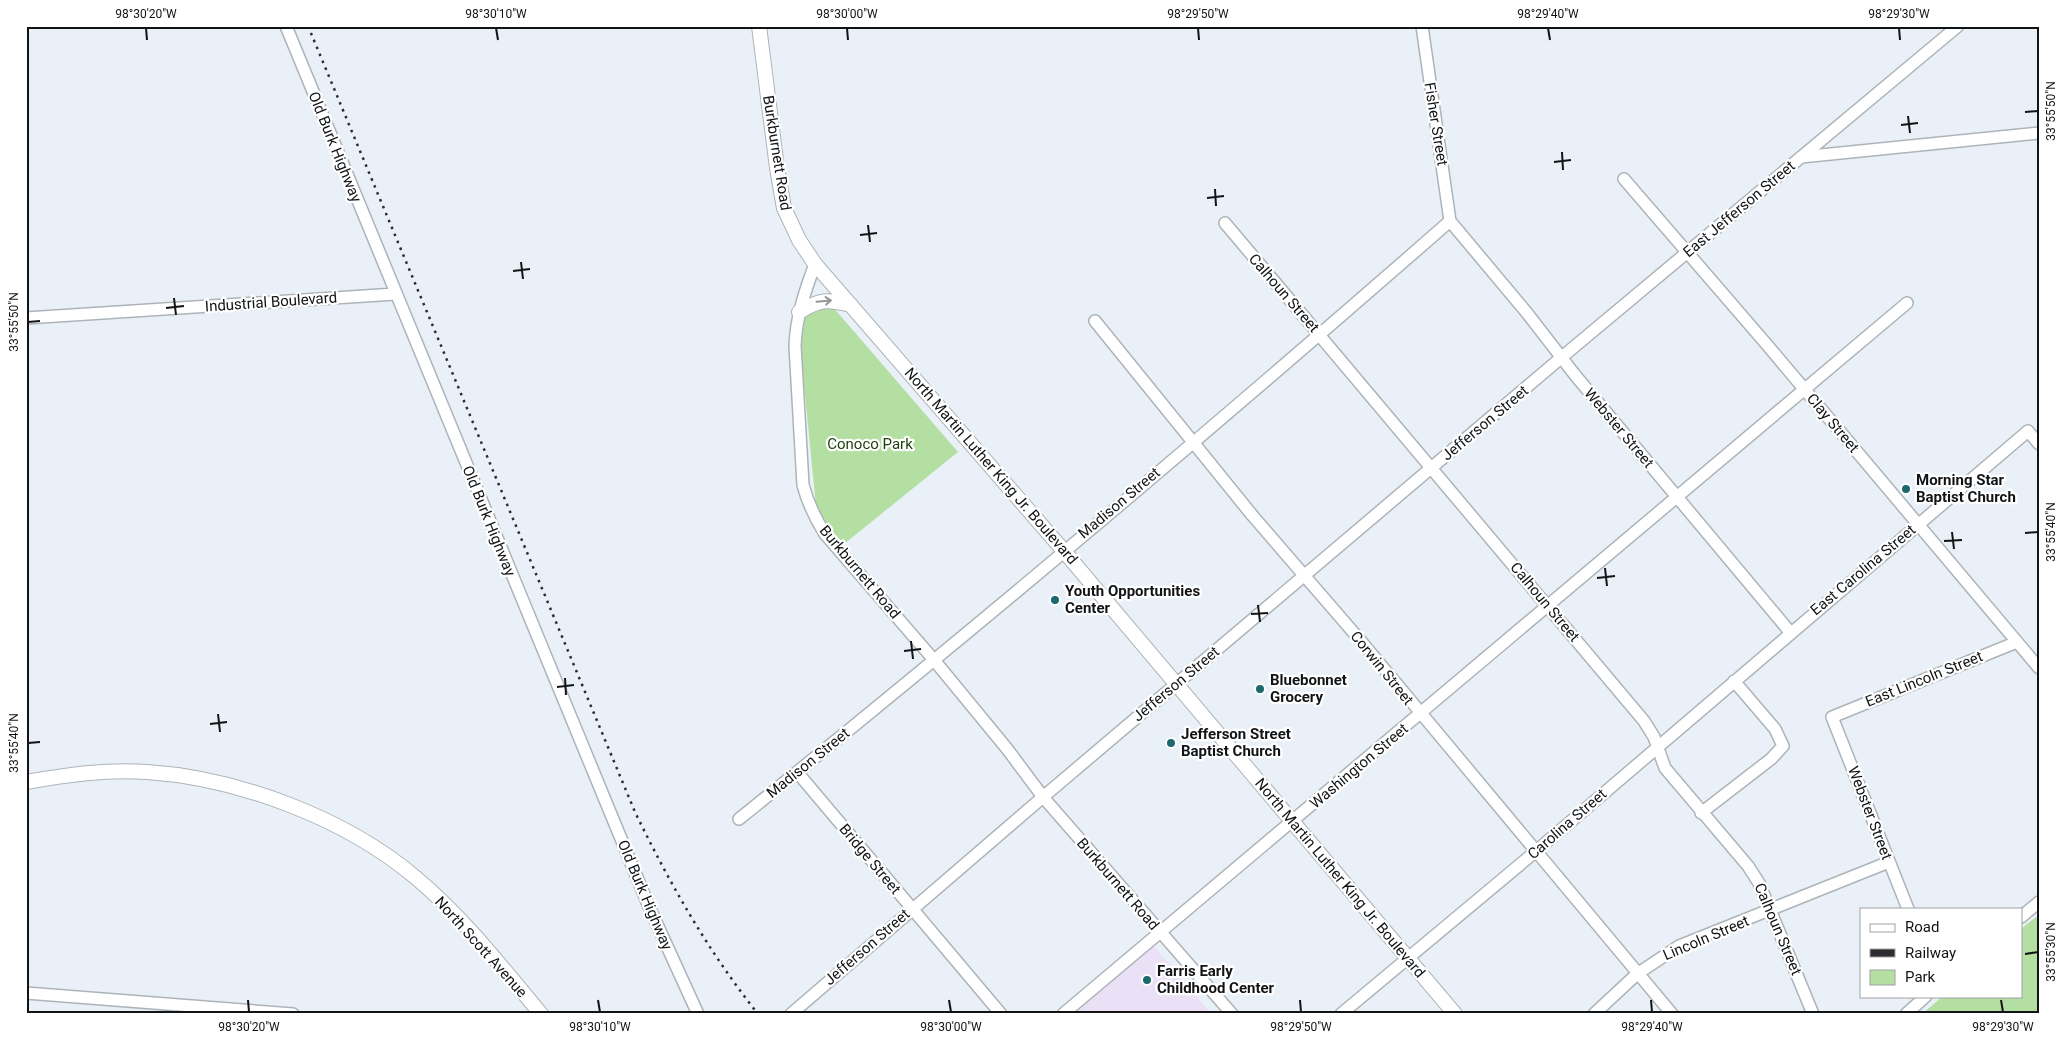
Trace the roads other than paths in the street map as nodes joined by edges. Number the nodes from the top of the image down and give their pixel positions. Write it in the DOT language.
graph roads {
  1 [pos="286,26"];
  2 [pos="760,26"];
  3 [pos="1422,26"];
  4 [pos="1958,26"];
  5 [pos="2039,133"];
  6 [pos="1801,157"];
  7 [pos="1624,180"];
  8 [pos="1450,222"];
  9 [pos="1225,223"];
  10 [pos="1687,252"];
  11 [pos="816,264"];
  12 [pos="395,294"];
  13 [pos="1907,303"];
  14 [pos="851,304"];
  15 [pos="799,312"];
  16 [pos="26,318"];
  17 [pos="1095,320"];
  18 [pos="1320,335"];
  19 [pos="1562,357"];
  20 [pos="1804,389"];
  21 [pos="1192,443"];
  22 [pos="2039,444"];
  23 [pos="1432,467"];
  24 [pos="1678,497"];
  25 [pos="1918,523"];
  26 [pos="1063,550"];
  27 [pos="1304,576"];
  28 [pos="1548,605"];
  29 [pos="1790,632"];
  30 [pos="2017,642"];
  31 [pos="2034,654"];
  32 [pos="934,660"];
  33 [pos="2039,668"];
  34 [pos="1734,680"];
  35 [pos="1176,684"];
  36 [pos="1420,714"];
  37 [pos="1832,717"];
  38 [pos="1657,746"];
  39 [pos="797,772"];
  40 [pos="26,782"];
  41 [pos="1042,797"];
  42 [pos="1702,813"];
  43 [pos="738,819"];
  44 [pos="1294,822"];
  45 [pos="1535,852"];
  46 [pos="1889,862"];
  47 [pos="2039,902"];
  48 [pos="1908,908"];
  49 [pos="912,909"];
  50 [pos="1771,910"];
  51 [pos="2022,915"];
  52 [pos="1159,932"];
  53 [pos="1408,959"];
  54 [pos="1637,974"];
  55 [pos="26,993"];
  56 [pos="1924,998"];
  57 [pos="272,1013"];
  58 [pos="293,1014"];
  59 [pos="541,1014"];
  60 [pos="698,1014"];
  61 [pos="791,1014"];
  62 [pos="1001,1014"];
  63 [pos="1063,1014"];
  64 [pos="1232,1014"];
  65 [pos="1341,1014"];
  66 [pos="1455,1014"];
  67 [pos="1594,1014"];
  68 [pos="1672,1014"];
  69 [pos="1813,1014"];
  70 [pos="1906,1014"];
  1 -- 12 [label="street, Old Burk Highway"];
  2 -- 11 [label="main road, Burkburnett Road"];
  3 -- 8 [label="street, Fisher Street"];
  4 -- 6 [label="street"];
  5 -- 6 [label="street, East Jefferson Street"];
  6 -- 10 [label="street, East Jefferson Street"];
  7 -- 10 [label="street, Clay Street"];
  8 -- 18 [label="street, Madison Street"];
  8 -- 19 [label="street, Webster Street"];
  9 -- 18 [label="street, Calhoun Street"];
  10 -- 19 [label="street, East Jefferson Street"];
  10 -- 20 [label="street, Clay Street"];
  11 -- 14 [label="main road, North Martin Luther King Jr. Boulevard"];
  11 -- 15 [label="street, Burkburnett Road"];
  12 -- 16 [label="street, Industrial Boulevard"];
  12 -- 60 [label="street, Old Burk Highway"];
  13 -- 20 [label="street, Washington Street"];
  15 -- 14 [label="main road, one-way"];
  14 -- 26 [label="main road, North Martin Luther King Jr. Boulevard"];
  15 -- 32 [label="street, Burkburnett Road"];
  17 -- 21 [label="street, Corwin Street"];
  18 -- 21 [label="street, Madison Street"];
  18 -- 23 [label="street, Calhoun Street"];
  19 -- 23 [label="street, Jefferson Street"];
  19 -- 24 [label="street, Webster Street"];
  20 -- 24 [label="street, Washington Street"];
  20 -- 25 [label="street, Clay Street"];
  21 -- 26 [label="street, Madison Street"];
  21 -- 27 [label="street, Corwin Street"];
  22 -- 25 [label="street, East Carolina Street"];
  23 -- 27 [label="street, Jefferson Street"];
  23 -- 28 [label="street, Calhoun Street"];
  24 -- 28 [label="street, Washington Street"];
  24 -- 29 [label="street, Webster Street"];
  25 -- 29 [label="street, East Carolina Street"];
  25 -- 30 [label="street, Clay Street"];
  26 -- 32 [label="street, Madison Street"];
  26 -- 35 [label="main road, North Martin Luther King Jr. Boulevard"];
  27 -- 35 [label="street, Jefferson Street"];
  27 -- 36 [label="street, Corwin Street"];
  28 -- 36 [label="street, Washington Street"];
  28 -- 38 [label="street, Calhoun Street"];
  29 -- 34 [label="street, Carolina Street"];
  30 -- 31 [label="street, Clay Street"];
  30 -- 37 [label="street, East Lincoln Street"];
  31 -- 33 [label="street, Clay Street"];
  32 -- 39 [label="street, Madison Street"];
  32 -- 41 [label="street, Burkburnett Road"];
  34 -- 38 [label="street, Carolina Street"];
  34 -- 42 [label="street"];
  35 -- 41 [label="street, Jefferson Street"];
  35 -- 44 [label="main road, North Martin Luther King Jr. Boulevard"];
  36 -- 44 [label="street, Washington Street"];
  36 -- 45 [label="street, Corwin Street"];
  37 -- 46 [label="street, Webster Street"];
  38 -- 42 [label="street, Calhoun Street"];
  38 -- 45 [label="street, Carolina Street"];
  39 -- 43 [label="street, Madison Street"];
  39 -- 49 [label="street, Bridge Street"];
  40 -- 59 [label="main road, North Scott Avenue"];
  41 -- 49 [label="street, Jefferson Street"];
  41 -- 52 [label="street, Burkburnett Road"];
  42 -- 50 [label="street, Calhoun Street"];
  44 -- 52 [label="street, Washington Street"];
  44 -- 53 [label="main road, North Martin Luther King Jr. Boulevard"];
  45 -- 53 [label="street, Carolina Street"];
  45 -- 54 [label="street, Corwin Street"];
  46 -- 48 [label="street, Webster Street"];
  46 -- 50 [label="street, Lincoln Street"];
  47 -- 51 [label="street"];
  49 -- 61 [label="street, Jefferson Street"];
  49 -- 62 [label="street, Bridge Street"];
  50 -- 54 [label="street, Lincoln Street"];
  50 -- 69 [label="street, Calhoun Street"];
  52 -- 63 [label="street, Washington Street"];
  52 -- 64 [label="street, Burkburnett Road"];
  53 -- 65 [label="street, Carolina Street"];
  53 -- 66 [label="main road, North Martin Luther King Jr. Boulevard"];
  54 -- 67 [label="street, Lincoln Street"];
  54 -- 68 [label="street, Corwin Street"];
  55 -- 57 [label="street"];
  56 -- 70 [label="street"];
  57 -- 58 [label="street"];
}
